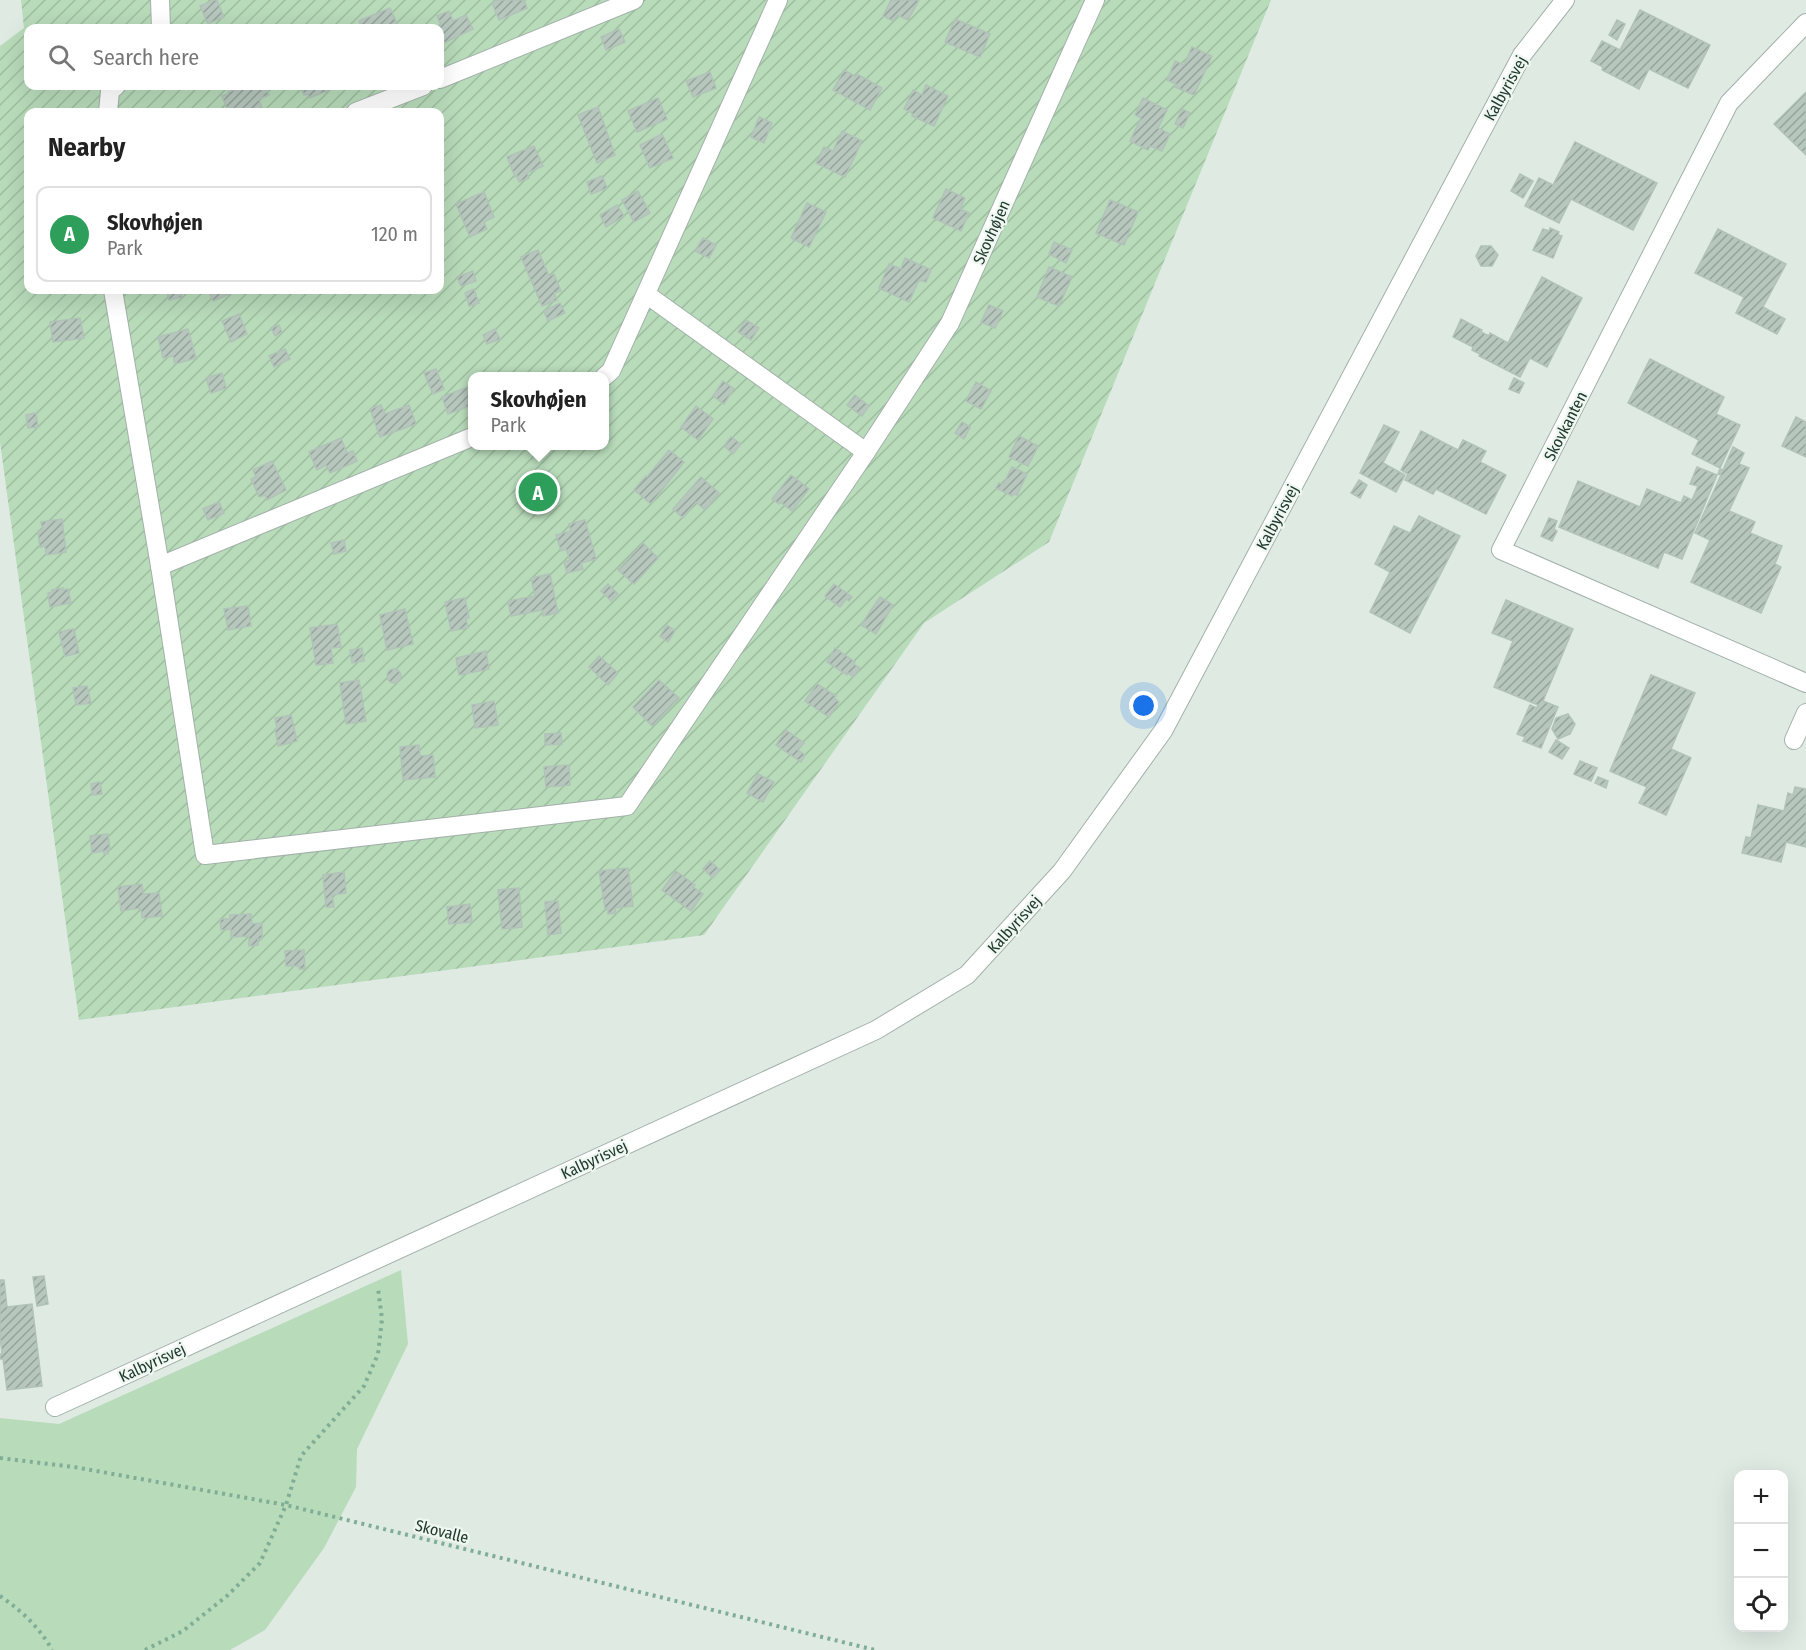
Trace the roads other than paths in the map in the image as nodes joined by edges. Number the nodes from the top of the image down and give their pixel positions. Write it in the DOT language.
graph roads {
  1 [pos="160,0"];
  2 [pos="634,0"];
  3 [pos="778,0"];
  4 [pos="1095,0"];
  5 [pos="1565,0"];
  6 [pos="1806,23"];
  7 [pos="161,24"];
  8 [pos="444,77"];
  9 [pos="111,90"];
  10 [pos="413,90"];
  11 [pos="108,108"];
  12 [pos="366,108"];
  13 [pos="114,294"];
  14 [pos="646,294"];
  15 [pos="609,373"];
  16 [pos="468,439"];
  17 [pos="866,452"];
  18 [pos="160,566"];
  19 [pos="1806,683"];
  20 [pos="1806,713"];
  21 [pos="1794,740"];
  22 [pos="55,1407"];
  1 -- 7 [label="street"];
  2 -- 8 [label="street"];
  3 -- 14 [label="street"];
  4 -- 17 [label="street, Skovhøjen"];
  5 -- 22 [label="street, Kalbyrisvej"];
  6 -- 19 [label="street, Skovkanten"];
  9 -- 11 [label="street"];
  10 -- 12 [label="street"];
  13 -- 18 [label="street, Skovhøjen"];
  14 -- 15 [label="street"];
  14 -- 17 [label="street"];
  16 -- 18 [label="street"];
  17 -- 18 [label="street, Skovhøjen"];
  20 -- 21 [label="street"];
}
